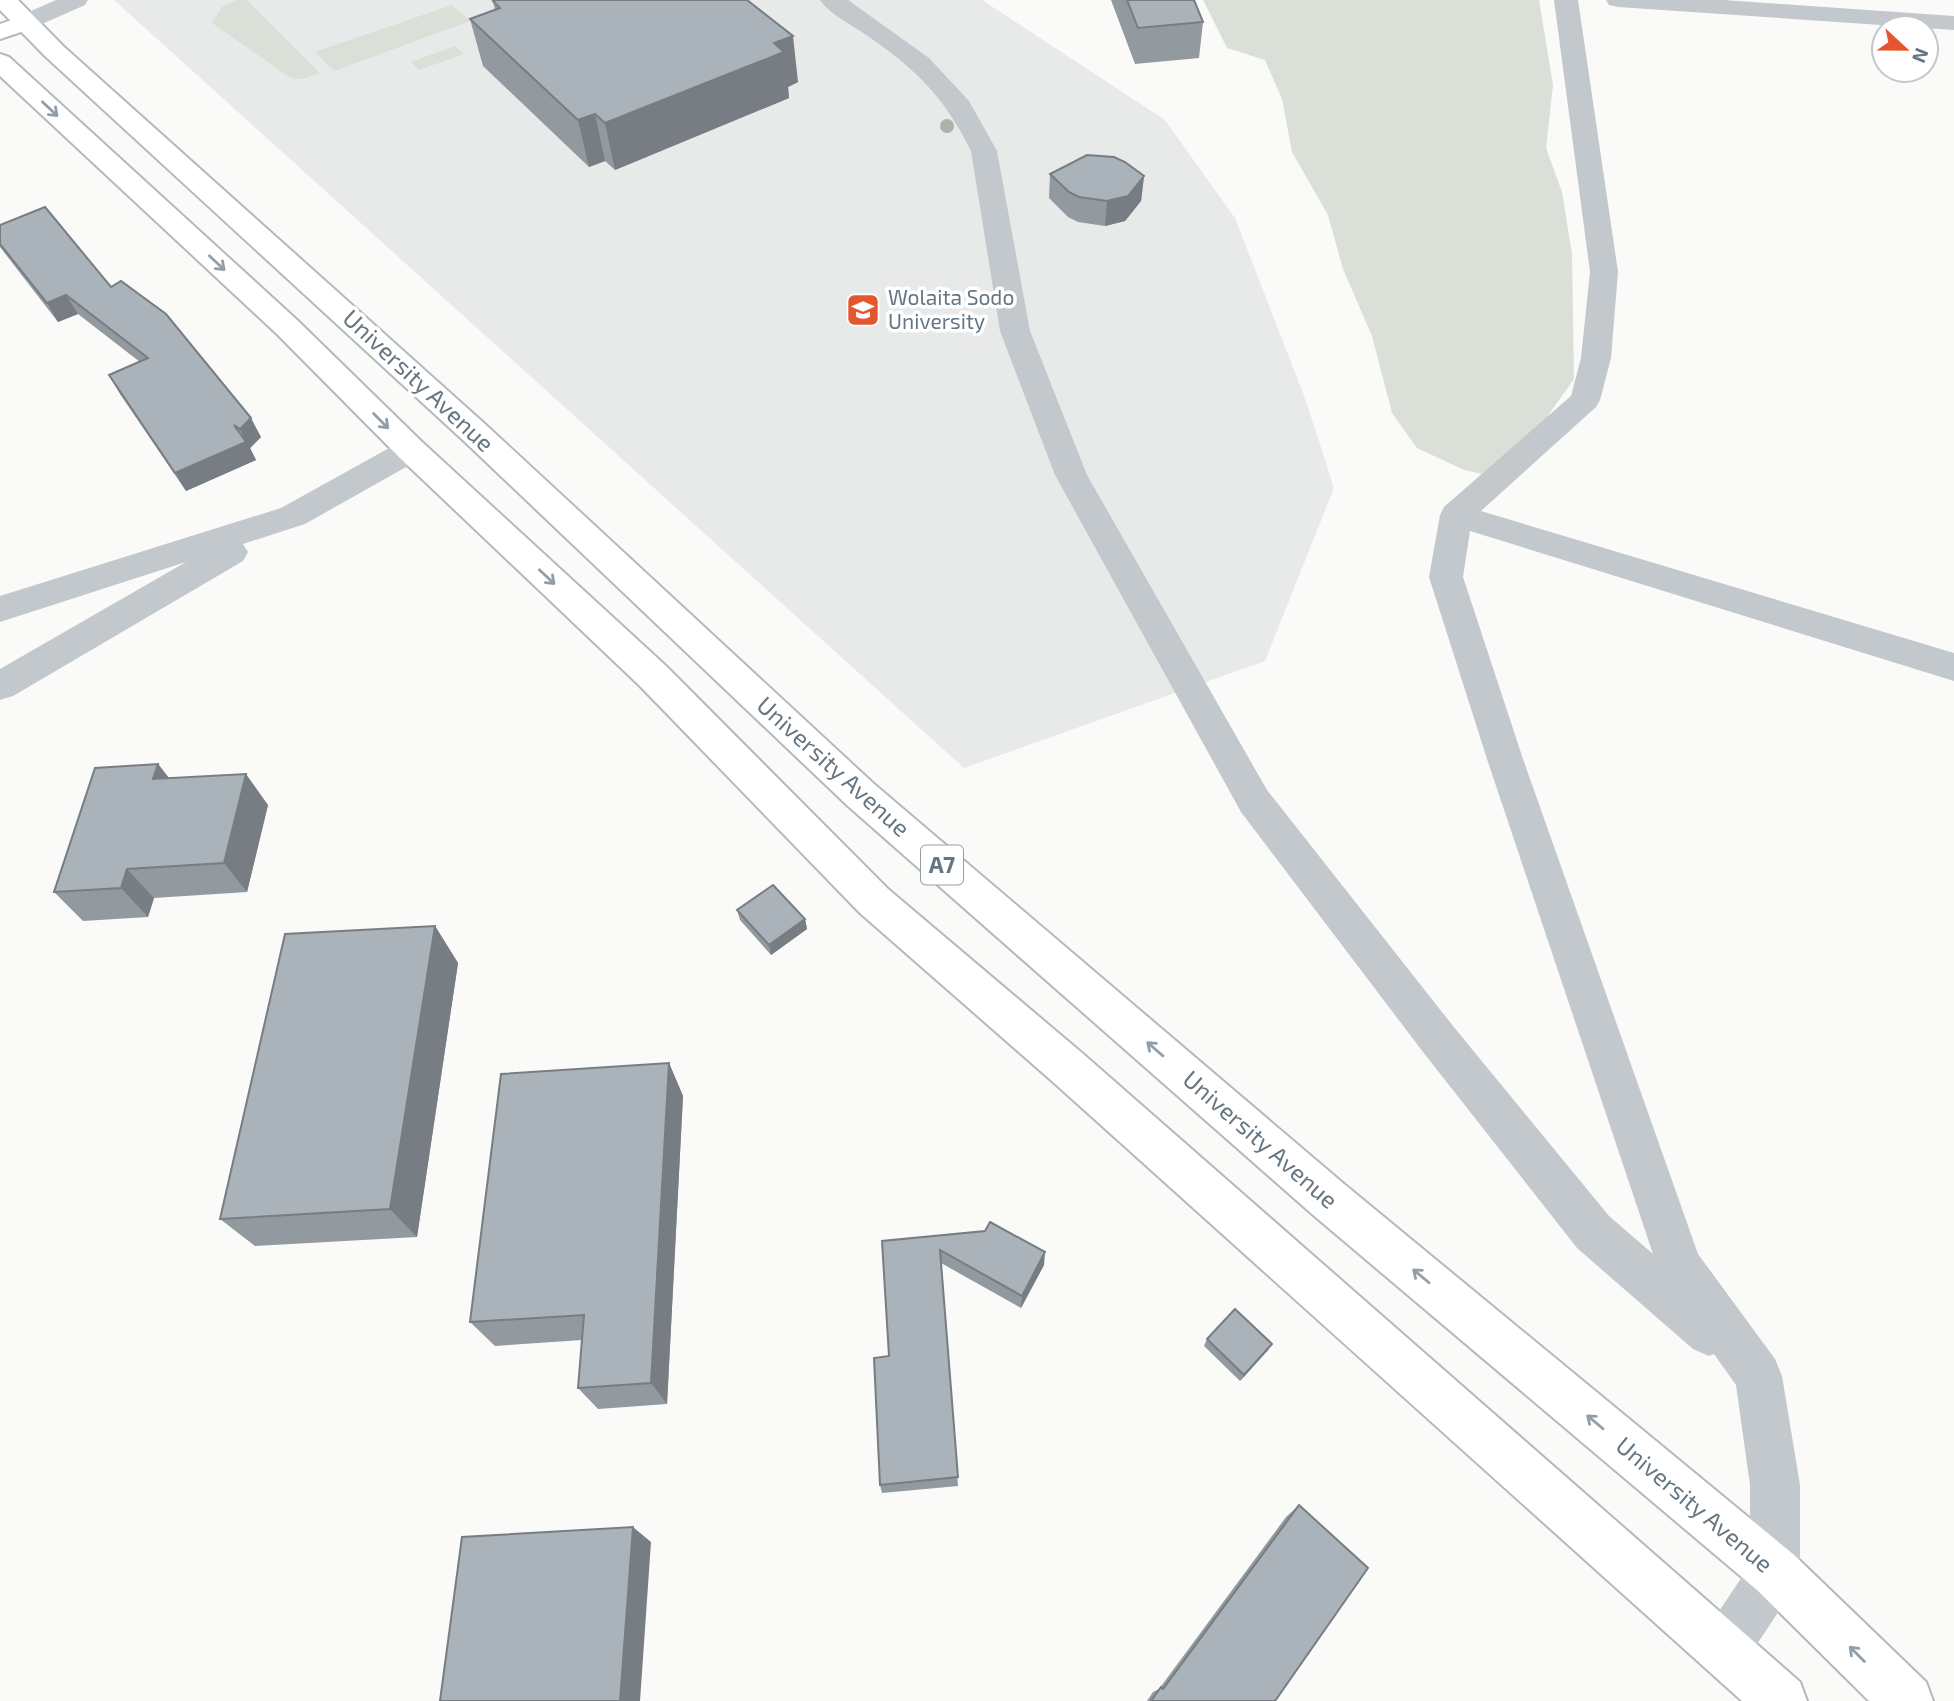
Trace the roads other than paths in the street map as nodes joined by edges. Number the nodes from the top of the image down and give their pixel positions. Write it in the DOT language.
graph roads {
  1 [pos="76,0"];
  2 [pos="832,0"];
  3 [pos="1566,0"];
  4 [pos="1619,0"];
  5 [pos="9,11"];
  6 [pos="1954,23"];
  7 [pos="0,62"];
  8 [pos="411,450"];
  9 [pos="1457,515"];
  10 [pos="293,516"];
  11 [pos="0,609"];
  12 [pos="1954,667"];
  13 [pos="0,686"];
  14 [pos="1758,1376"];
  15 [pos="1775,1572"];
  16 [pos="1723,1650"];
  17 [pos="1781,1701"];
  18 [pos="1907,1701"];
  1 -- 5 [label="street"];
  2 -- 14 [label="street"];
  3 -- 9 [label="street"];
  4 -- 6 [label="street"];
  15 -- 5 [label="highway, University Avenue / A7, one-way"];
  7 -- 8 [label="highway, one-way"];
  8 -- 10 [label="street"];
  8 -- 16 [label="highway, one-way"];
  9 -- 12 [label="street"];
  9 -- 14 [label="street"];
  10 -- 11 [label="street"];
  10 -- 13 [label="street"];
  14 -- 15 [label="street"];
  15 -- 16 [label="street"];
  18 -- 15 [label="highway, University Avenue / A7, one-way"];
  16 -- 17 [label="highway"];
}
